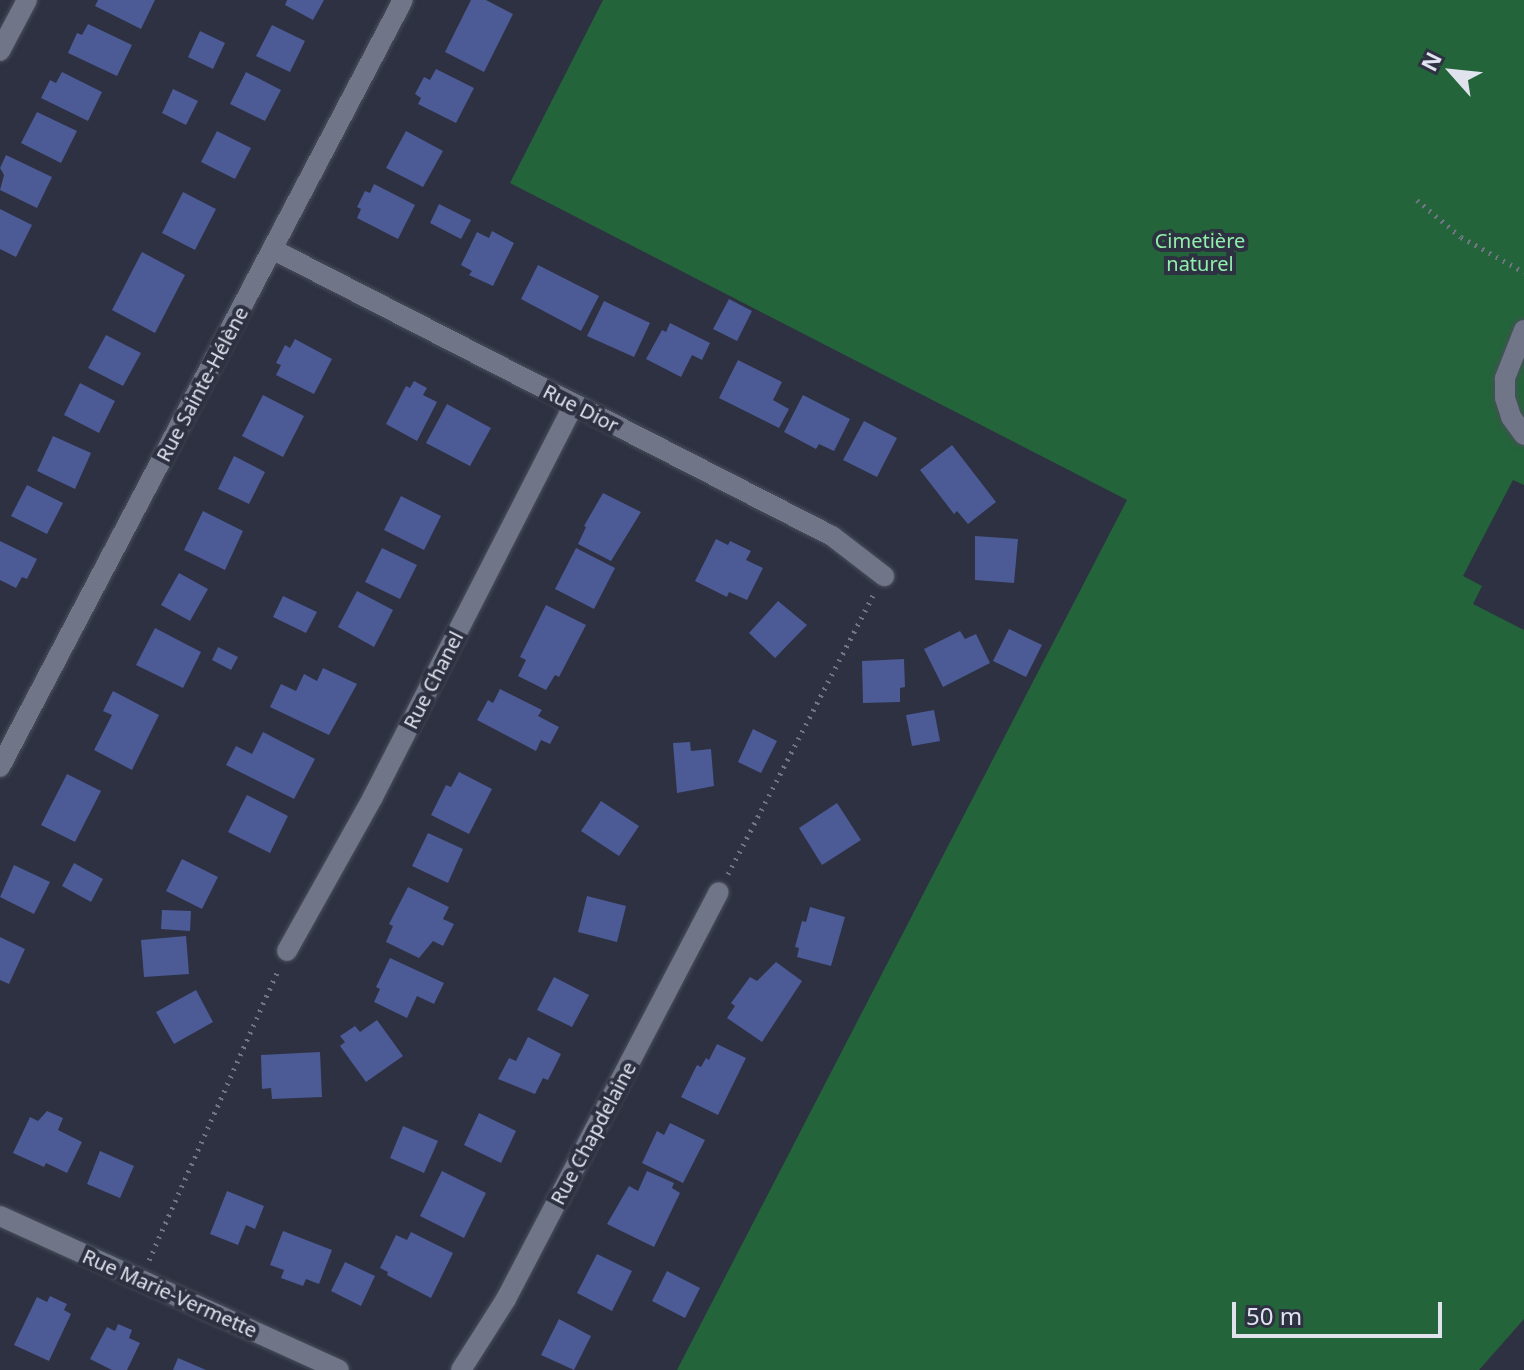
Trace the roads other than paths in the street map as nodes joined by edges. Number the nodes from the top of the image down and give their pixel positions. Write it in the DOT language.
graph roads {
  1 [pos="27,0"];
  2 [pos="403,0"];
  3 [pos="0,51"];
  4 [pos="272,249"];
  5 [pos="1524,330"];
  6 [pos="574,405"];
  7 [pos="1524,435"];
  8 [pos="884,576"];
  9 [pos="0,767"];
  10 [pos="719,892"];
  11 [pos="287,951"];
  12 [pos="0,1216"];
  13 [pos="339,1370"];
  14 [pos="461,1370"];
  1 -- 3 [label="street"];
  2 -- 4 [label="street, Rue Sainte-Hélène"];
  4 -- 6 [label="street, Rue Dior"];
  4 -- 9 [label="street, Rue Sainte-Hélène"];
  5 -- 7 [label="street"];
  6 -- 8 [label="street, Rue Dior"];
  6 -- 11 [label="street, Rue Chanel"];
  10 -- 14 [label="street, Rue Chapdelaine"];
  12 -- 13 [label="street, Rue Marie-Vermette"];
}
